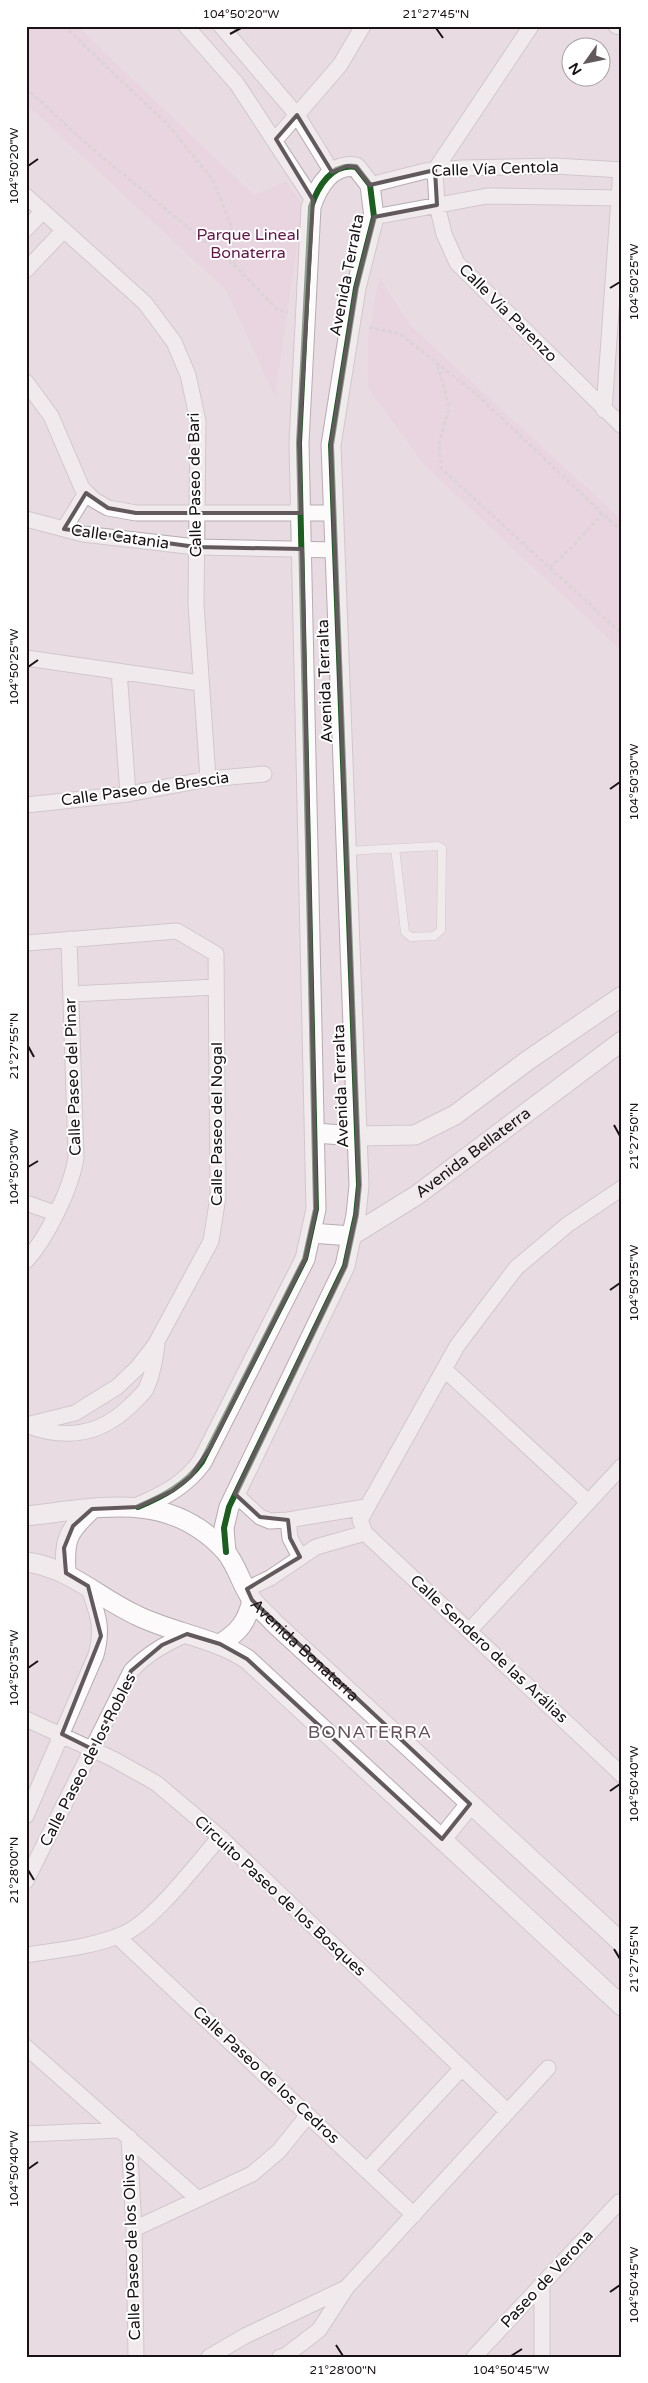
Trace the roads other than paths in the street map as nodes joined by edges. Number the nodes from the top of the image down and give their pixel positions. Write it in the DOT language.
graph roads {
  1 [pos="186,26"];
  2 [pos="221,26"];
  3 [pos="363,26"];
  4 [pos="531,26"];
  5 [pos="616,26"];
  6 [pos="622,27"];
  7 [pos="297,115"];
  8 [pos="276,139"];
  9 [pos="435,170"];
  10 [pos="621,170"];
  11 [pos="332,172"];
  12 [pos="370,185"];
  13 [pos="26,196"];
  14 [pos="620,198"];
  15 [pos="313,200"];
  16 [pos="437,205"];
  17 [pos="43,211"];
  18 [pos="374,217"];
  19 [pos="26,229"];
  20 [pos="64,230"];
  21 [pos="26,270"];
  22 [pos="26,382"];
  23 [pos="604,410"];
  24 [pos="622,426"];
  25 [pos="86,493"];
  26 [pos="301,513"];
  27 [pos="333,513"];
  28 [pos="196,514"];
  29 [pos="26,519"];
  30 [pos="64,529"];
  31 [pos="196,547"];
  32 [pos="302,549"];
  33 [pos="334,550"];
  34 [pos="26,658"];
  35 [pos="119,671"];
  36 [pos="200,683"];
  37 [pos="264,774"];
  38 [pos="208,778"];
  39 [pos="128,794"];
  40 [pos="26,804"];
  41 [pos="395,848"];
  42 [pos="346,851"];
  43 [pos="69,939"];
  44 [pos="26,942"];
  45 [pos="216,987"];
  46 [pos="71,994"];
  47 [pos="622,996"];
  48 [pos="622,1041"];
  49 [pos="315,1133"];
  50 [pos="356,1136"];
  51 [pos="622,1188"];
  52 [pos="26,1203"];
  53 [pos="55,1213"];
  54 [pos="311,1234"];
  55 [pos="351,1236"];
  56 [pos="26,1261"];
  57 [pos="158,1341"];
  58 [pos="444,1369"];
  59 [pos="26,1425"];
  60 [pos="622,1466"];
  61 [pos="235,1494"];
  62 [pos="588,1502"];
  63 [pos="138,1507"];
  64 [pos="92,1509"];
  65 [pos="26,1516"];
  66 [pos="288,1520"];
  67 [pos="364,1520"];
  68 [pos="226,1552"];
  69 [pos="300,1557"];
  70 [pos="26,1562"];
  71 [pos="66,1573"];
  72 [pos="88,1586"];
  73 [pos="250,1594"];
  74 [pos="469,1631"];
  75 [pos="187,1634"];
  76 [pos="220,1644"];
  77 [pos="26,1718"];
  78 [pos="62,1734"];
  79 [pos="92,1749"];
  80 [pos="622,1775"];
  81 [pos="470,1804"];
  82 [pos="26,1816"];
  83 [pos="220,1837"];
  84 [pos="442,1839"];
  85 [pos="26,1881"];
  86 [pos="117,1936"];
  87 [pos="622,1943"];
  88 [pos="26,1955"];
  89 [pos="622,2006"];
  90 [pos="26,2047"];
  91 [pos="462,2068"];
  92 [pos="548,2068"];
  93 [pos="508,2112"];
  94 [pos="308,2115"];
  95 [pos="124,2133"];
  96 [pos="26,2134"];
  97 [pos="367,2170"];
  98 [pos="198,2199"];
  99 [pos="620,2203"];
  100 [pos="414,2214"];
  101 [pos="134,2229"];
  102 [pos="542,2285"];
  103 [pos="347,2287"];
  104 [pos="136,2357"];
  105 [pos="209,2357"];
  106 [pos="280,2357"];
  107 [pos="474,2357"];
  108 [pos="542,2357"];
  1 -- 8 [label="street"];
  2 -- 7 [label="street"];
  3 -- 7 [label="street"];
  4 -- 9 [label="street"];
  5 -- 6 [label="street"];
  7 -- 8 [label="street"];
  7 -- 11 [label="street"];
  8 -- 15 [label="street"];
  9 -- 10 [label="street, Calle Vía Centola"];
  9 -- 12 [label="street, Calle Vía Centola"];
  9 -- 16 [label="street, Calle Vía Parenzo"];
  10 -- 14 [label="street"];
  11 -- 12 [label="street"];
  11 -- 15 [label="street, Avenida Terralta"];
  12 -- 18 [label="street, Avenida Terralta"];
  13 -- 17 [label="street, Calle Paseo de Bari"];
  14 -- 16 [label="street, Calle Vía Centola"];
  14 -- 23 [label="street"];
  15 -- 26 [label="street, Avenida Terralta"];
  16 -- 18 [label="street, Calle Vía Centola"];
  16 -- 23 [label="street, Calle Vía Parenzo"];
  17 -- 19 [label="street"];
  17 -- 20 [label="street, Calle Paseo de Bari"];
  18 -- 27 [label="street, Avenida Terralta"];
  20 -- 21 [label="street"];
  20 -- 28 [label="street, Calle Paseo de Bari"];
  22 -- 25 [label="street"];
  23 -- 24 [label="street, Calle Vía Parenzo"];
  25 -- 28 [label="street"];
  25 -- 30 [label="street"];
  26 -- 27 [label="street"];
  26 -- 28 [label="street"];
  26 -- 32 [label="street, Avenida Terralta"];
  27 -- 33 [label="street, Avenida Terralta"];
  28 -- 31 [label="street, Calle Paseo de Bari"];
  29 -- 30 [label="street, Calle Catania"];
  30 -- 31 [label="street, Calle Catania"];
  31 -- 32 [label="street, Calle Catania"];
  31 -- 36 [label="street, Calle Paseo de Bari"];
  32 -- 33 [label="street, Calle Catania"];
  32 -- 49 [label="street, Avenida Terralta"];
  33 -- 42 [label="street, Avenida Terralta"];
  34 -- 35 [label="street"];
  35 -- 36 [label="street"];
  35 -- 39 [label="street"];
  36 -- 38 [label="street, Calle Paseo de Bari"];
  37 -- 38 [label="street, Calle Paseo de Brescia"];
  38 -- 39 [label="street, Calle Paseo de Brescia"];
  39 -- 40 [label="street, Calle Paseo de Brescia"];
  41 -- 41 [label="lane"];
  41 -- 42 [label="lane"];
  42 -- 50 [label="street, Avenida Terralta"];
  43 -- 44 [label="street"];
  43 -- 45 [label="street, Calle Paseo del Nogal"];
  43 -- 46 [label="street, Calle Paseo del Pinar"];
  45 -- 46 [label="street"];
  45 -- 57 [label="street, Calle Paseo del Nogal"];
  46 -- 53 [label="street, Calle Paseo del Pinar"];
  47 -- 50 [label="street"];
  48 -- 55 [label="street, Avenida Bellaterra"];
  49 -- 50 [label="street"];
  49 -- 54 [label="street, Avenida Terralta"];
  50 -- 55 [label="street, Avenida Terralta"];
  51 -- 58 [label="street"];
  52 -- 53 [label="street"];
  53 -- 56 [label="street, Calle Paseo del Pinar"];
  54 -- 55 [label="street"];
  54 -- 63 [label="street, Avenida Terralta"];
  55 -- 61 [label="street, Avenida Terralta"];
  57 -- 59 [label="street, Calle Paseo del Nogal"];
  57 -- 59 [label="street, Calle Paseo del Nogal"];
  58 -- 62 [label="street"];
  58 -- 67 [label="street"];
  60 -- 62 [label="street"];
  61 -- 66 [label="street"];
  61 -- 68 [label="street, Avenida Terralta"];
  62 -- 74 [label="street"];
  63 -- 64 [label="street, Avenida Bonaterra"];
  63 -- 68 [label="street, Avenida Bonaterra"];
  64 -- 65 [label="street, Avenida Bonaterra"];
  64 -- 71 [label="street"];
  66 -- 67 [label="street"];
  66 -- 69 [label="street"];
  67 -- 69 [label="street"];
  67 -- 74 [label="street, Calle Sendero de las Arálias"];
  68 -- 73 [label="street, Avenida Bonaterra"];
  69 -- 73 [label="street"];
  70 -- 71 [label="street"];
  71 -- 72 [label="street"];
  72 -- 75 [label="street"];
  72 -- 78 [label="street, Calle Paseo de los Robles"];
  73 -- 76 [label="street"];
  73 -- 81 [label="street, Avenida Bonaterra"];
  74 -- 80 [label="street, Calle Sendero de las Arálias"];
  75 -- 76 [label="street"];
  75 -- 79 [label="street, Calle Paseo de los Robles"];
  76 -- 84 [label="street"];
  77 -- 78 [label="street, Circuito Paseo de los Bosques"];
  78 -- 79 [label="street, Circuito Paseo de los Bosques"];
  78 -- 82 [label="street, Calle Paseo de los Robles"];
  79 -- 83 [label="street, Circuito Paseo de los Bosques"];
  79 -- 85 [label="street, Calle Paseo de los Robles"];
  81 -- 84 [label="street"];
  81 -- 87 [label="street, Avenida Bonaterra"];
  83 -- 86 [label="street"];
  83 -- 91 [label="street, Circuito Paseo de los Bosques"];
  84 -- 89 [label="street"];
  86 -- 88 [label="street"];
  86 -- 94 [label="street, Calle Paseo de los Cedros"];
  90 -- 95 [label="street"];
  91 -- 93 [label="street, Circuito Paseo de los Bosques"];
  91 -- 97 [label="street"];
  92 -- 93 [label="street"];
  93 -- 100 [label="street"];
  94 -- 97 [label="street, Calle Paseo de los Cedros"];
  94 -- 98 [label="street"];
  95 -- 96 [label="street"];
  95 -- 98 [label="street"];
  95 -- 101 [label="street, Calle Paseo de los Olivos"];
  97 -- 100 [label="street, Calle Paseo de los Cedros"];
  98 -- 101 [label="street"];
  99 -- 102 [label="street, Paseo de Verona"];
  100 -- 103 [label="street"];
  101 -- 104 [label="street, Calle Paseo de los Olivos"];
  102 -- 107 [label="street, Paseo de Verona"];
  102 -- 108 [label="street"];
  103 -- 105 [label="street"];
  103 -- 106 [label="street"];
}
